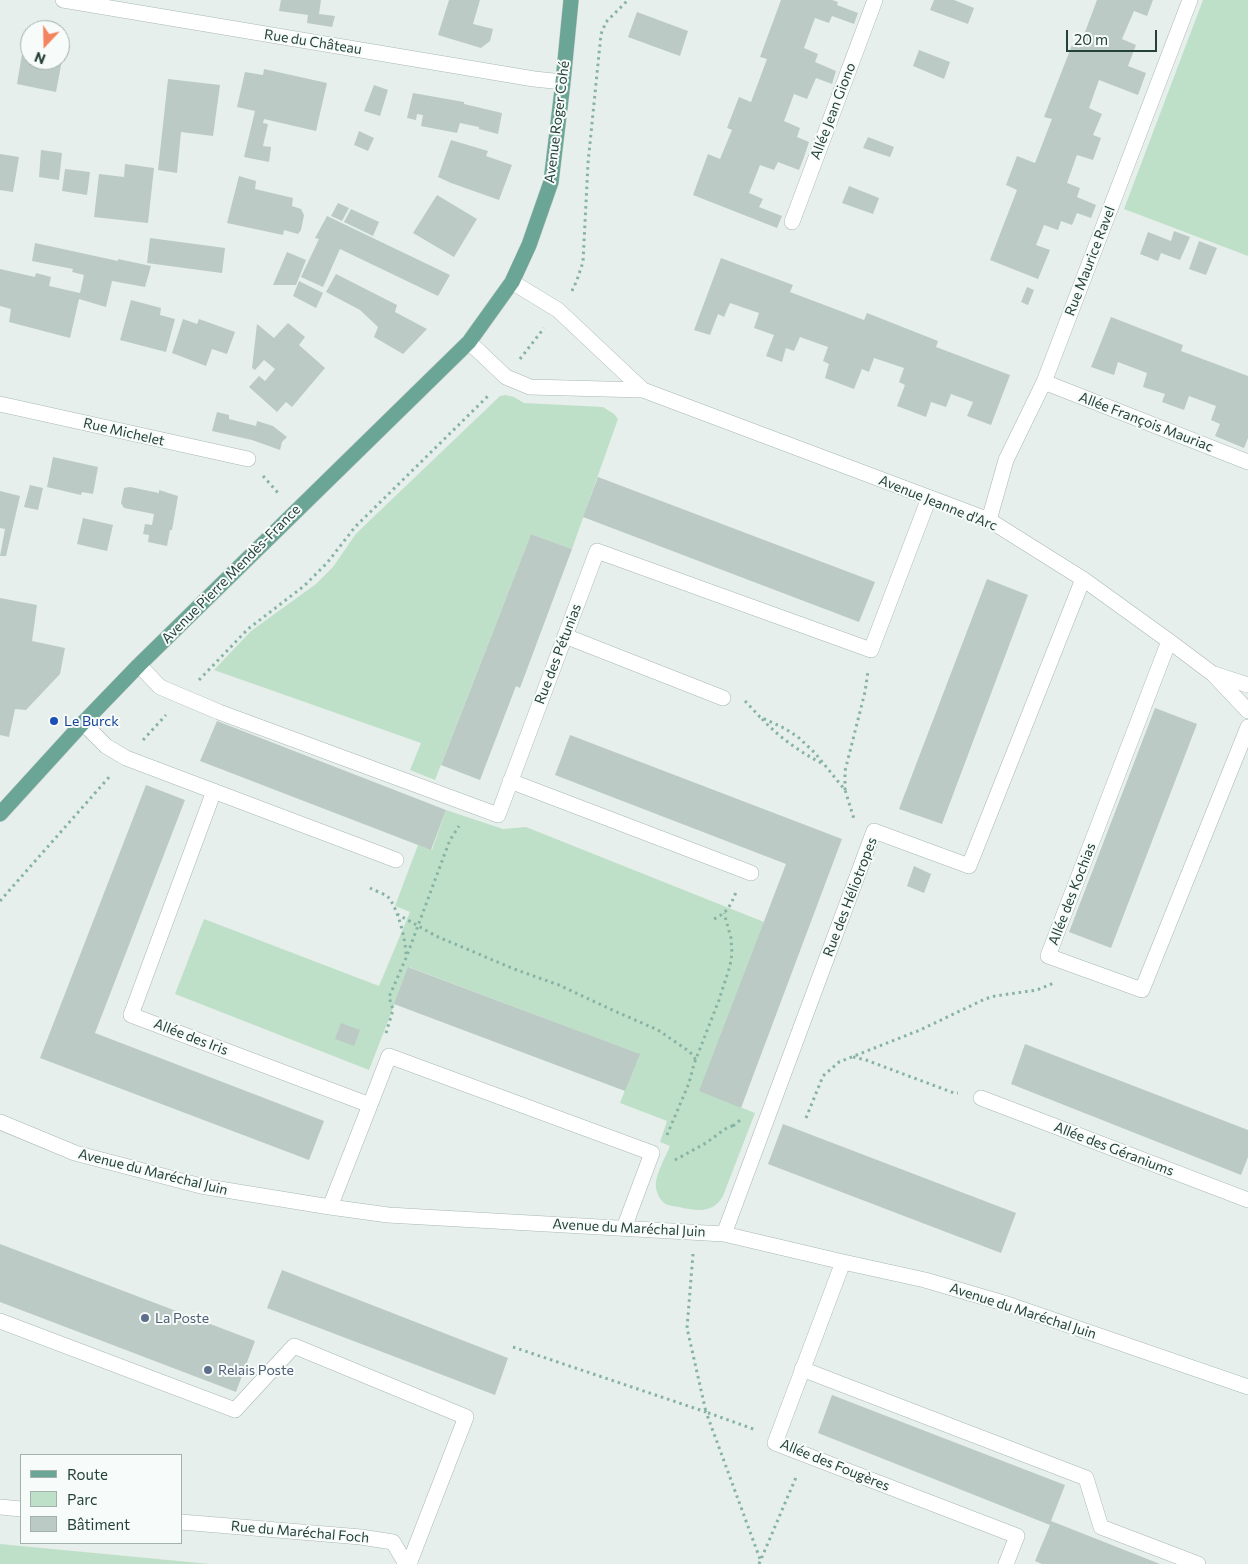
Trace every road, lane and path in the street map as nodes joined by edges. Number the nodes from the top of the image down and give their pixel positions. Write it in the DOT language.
graph roads {
  1 [pos="63,0"];
  2 [pos="571,0"];
  3 [pos="628,0"];
  4 [pos="875,0"];
  5 [pos="1190,0"];
  6 [pos="563,82"];
  7 [pos="792,222"];
  8 [pos="512,282"];
  9 [pos="571,294"];
  10 [pos="548,324"];
  11 [pos="469,342"];
  12 [pos="521,358"];
  13 [pos="1044,382"];
  14 [pos="496,388"];
  15 [pos="643,390"];
  16 [pos="0,404"];
  17 [pos="248,459"];
  18 [pos="1248,462"];
  19 [pos="929,498"];
  20 [pos="988,520"];
  21 [pos="1083,579"];
  22 [pos="565,636"];
  23 [pos="1169,641"];
  24 [pos="871,650"];
  25 [pos="139,665"];
  26 [pos="1213,674"];
  27 [pos="196,684"];
  28 [pos="1248,685"];
  29 [pos="723,698"];
  30 [pos="1248,711"];
  31 [pos="167,714"];
  32 [pos="760,717"];
  33 [pos="83,723"];
  34 [pos="1248,727"];
  35 [pos="138,745"];
  36 [pos="825,766"];
  37 [pos="113,772"];
  38 [pos="510,781"];
  39 [pos="845,790"];
  40 [pos="214,791"];
  41 [pos="473,806"];
  42 [pos="0,814"];
  43 [pos="854,826"];
  44 [pos="396,860"];
  45 [pos="747,872"];
  46 [pos="370,888"];
  47 [pos="0,901"];
  48 [pos="724,912"];
  49 [pos="397,914"];
  50 [pos="714,919"];
  51 [pos="418,926"];
  52 [pos="406,958"];
  53 [pos="1082,968"];
  54 [pos="389,1056"];
  55 [pos="853,1057"];
  56 [pos="696,1060"];
  57 [pos="981,1098"];
  58 [pos="370,1105"];
  59 [pos="745,1116"];
  60 [pos="806,1118"];
  61 [pos="767,1120"];
  62 [pos="0,1122"];
  63 [pos="732,1126"];
  64 [pos="652,1153"];
  65 [pos="669,1164"];
  66 [pos="1248,1200"];
  67 [pos="330,1207"];
  68 [pos="624,1228"];
  69 [pos="694,1233"];
  70 [pos="724,1234"];
  71 [pos="843,1262"];
  72 [pos="0,1321"];
  73 [pos="513,1347"];
  74 [pos="802,1370"];
  75 [pos="1248,1387"];
  76 [pos="706,1412"];
  77 [pos="775,1443"];
  78 [pos="806,1455"];
  79 [pos="0,1507"];
  80 [pos="20,1509"];
  81 [pos="182,1522"];
  82 [pos="760,1559"];
  83 [pos="408,1564"];
  84 [pos="759,1564"];
  85 [pos="1006,1564"];
  86 [pos="1198,1564"];
  1 -- 6 [label="street, Rue du Château"];
  2 -- 6 [label="main road, Avenue Roger Cohé"];
  3 -- 9 [label="path"];
  4 -- 7 [label="street, Allée Jean Giono"];
  5 -- 13 [label="street, Rue Maurice Ravel"];
  6 -- 8 [label="main road, Avenue Roger Cohé"];
  8 -- 11 [label="main road, Avenue Roger Cohé"];
  8 -- 15 [label="street, Avenue Jeanne d'Arc"];
  10 -- 12 [label="path"];
  11 -- 15 [label="street, Avenue Jeanne d'Arc"];
  11 -- 25 [label="main road, Avenue Pierre Mendès-France"];
  13 -- 18 [label="street, Allée François Mauriac"];
  13 -- 20 [label="street, Rue Maurice Ravel"];
  14 -- 27 [label="path"];
  15 -- 19 [label="street, Avenue Jeanne d'Arc"];
  16 -- 17 [label="street, Rue Michelet"];
  19 -- 20 [label="street, Avenue Jeanne d'Arc"];
  19 -- 24 [label="street"];
  20 -- 21 [label="street, Avenue Jeanne d'Arc"];
  21 -- 23 [label="street, Avenue Jeanne d'Arc"];
  21 -- 61 [label="street, Rue des Héliotropes"];
  22 -- 24 [label="street, Rue des Pétunias"];
  22 -- 29 [label="street"];
  22 -- 38 [label="street, Rue des Pétunias"];
  23 -- 26 [label="street, Avenue Jeanne d'Arc"];
  23 -- 53 [label="street, Allée des Kochias"];
  24 -- 39 [label="path"];
  25 -- 33 [label="main road, Avenue Pierre Mendès-France"];
  25 -- 41 [label="street, Rue des Pétunias"];
  26 -- 28 [label="street"];
  26 -- 30 [label="street, Avenue Jeanne d'Arc"];
  29 -- 32 [label="path"];
  31 -- 35 [label="path"];
  32 -- 36 [label="path"];
  32 -- 36 [label="path"];
  33 -- 40 [label="street"];
  33 -- 42 [label="main road, Avenue Pierre Mendès-France"];
  34 -- 53 [label="street, Allée des Kochias"];
  36 -- 39 [label="path"];
  37 -- 47 [label="path"];
  38 -- 41 [label="street, Rue des Pétunias"];
  38 -- 45 [label="street"];
  39 -- 43 [label="path"];
  40 -- 44 [label="street"];
  40 -- 58 [label="street, Allée des Iris"];
  41 -- 51 [label="path"];
  45 -- 48 [label="path"];
  46 -- 49 [label="path"];
  48 -- 50 [label="path"];
  48 -- 56 [label="path"];
  49 -- 51 [label="path"];
  49 -- 52 [label="path"];
  51 -- 52 [label="path"];
  51 -- 56 [label="path"];
  52 -- 54 [label="path"];
  53 -- 55 [label="path"];
  54 -- 58 [label="street"];
  54 -- 64 [label="street"];
  55 -- 57 [label="path"];
  55 -- 60 [label="path"];
  56 -- 64 [label="path"];
  57 -- 66 [label="street, Allée des Géraniums"];
  58 -- 67 [label="street"];
  59 -- 63 [label="path"];
  61 -- 63 [label="path"];
  61 -- 70 [label="street, Rue des Héliotropes"];
  62 -- 67 [label="street, Avenue du Maréchal Juin"];
  63 -- 65 [label="path"];
  64 -- 68 [label="street"];
  67 -- 68 [label="street, Avenue du Maréchal Juin"];
  68 -- 69 [label="street, Avenue du Maréchal Juin"];
  69 -- 70 [label="street, Avenue du Maréchal Juin"];
  69 -- 76 [label="path"];
  70 -- 71 [label="street, Avenue du Maréchal Juin"];
  71 -- 74 [label="street, Allée des Fougères"];
  71 -- 75 [label="street, Avenue du Maréchal Juin"];
  72 -- 83 [label="street"];
  73 -- 76 [label="path"];
  74 -- 77 [label="street, Allée des Fougères"];
  74 -- 86 [label="street"];
  76 -- 77 [label="path"];
  76 -- 82 [label="path"];
  77 -- 78 [label="street, Allée des Fougères"];
  78 -- 82 [label="path"];
  78 -- 85 [label="street, Allée des Fougères"];
  79 -- 80 [label="street"];
  81 -- 83 [label="street, Rue du Maréchal Foch"];
  82 -- 84 [label="path"];
}
